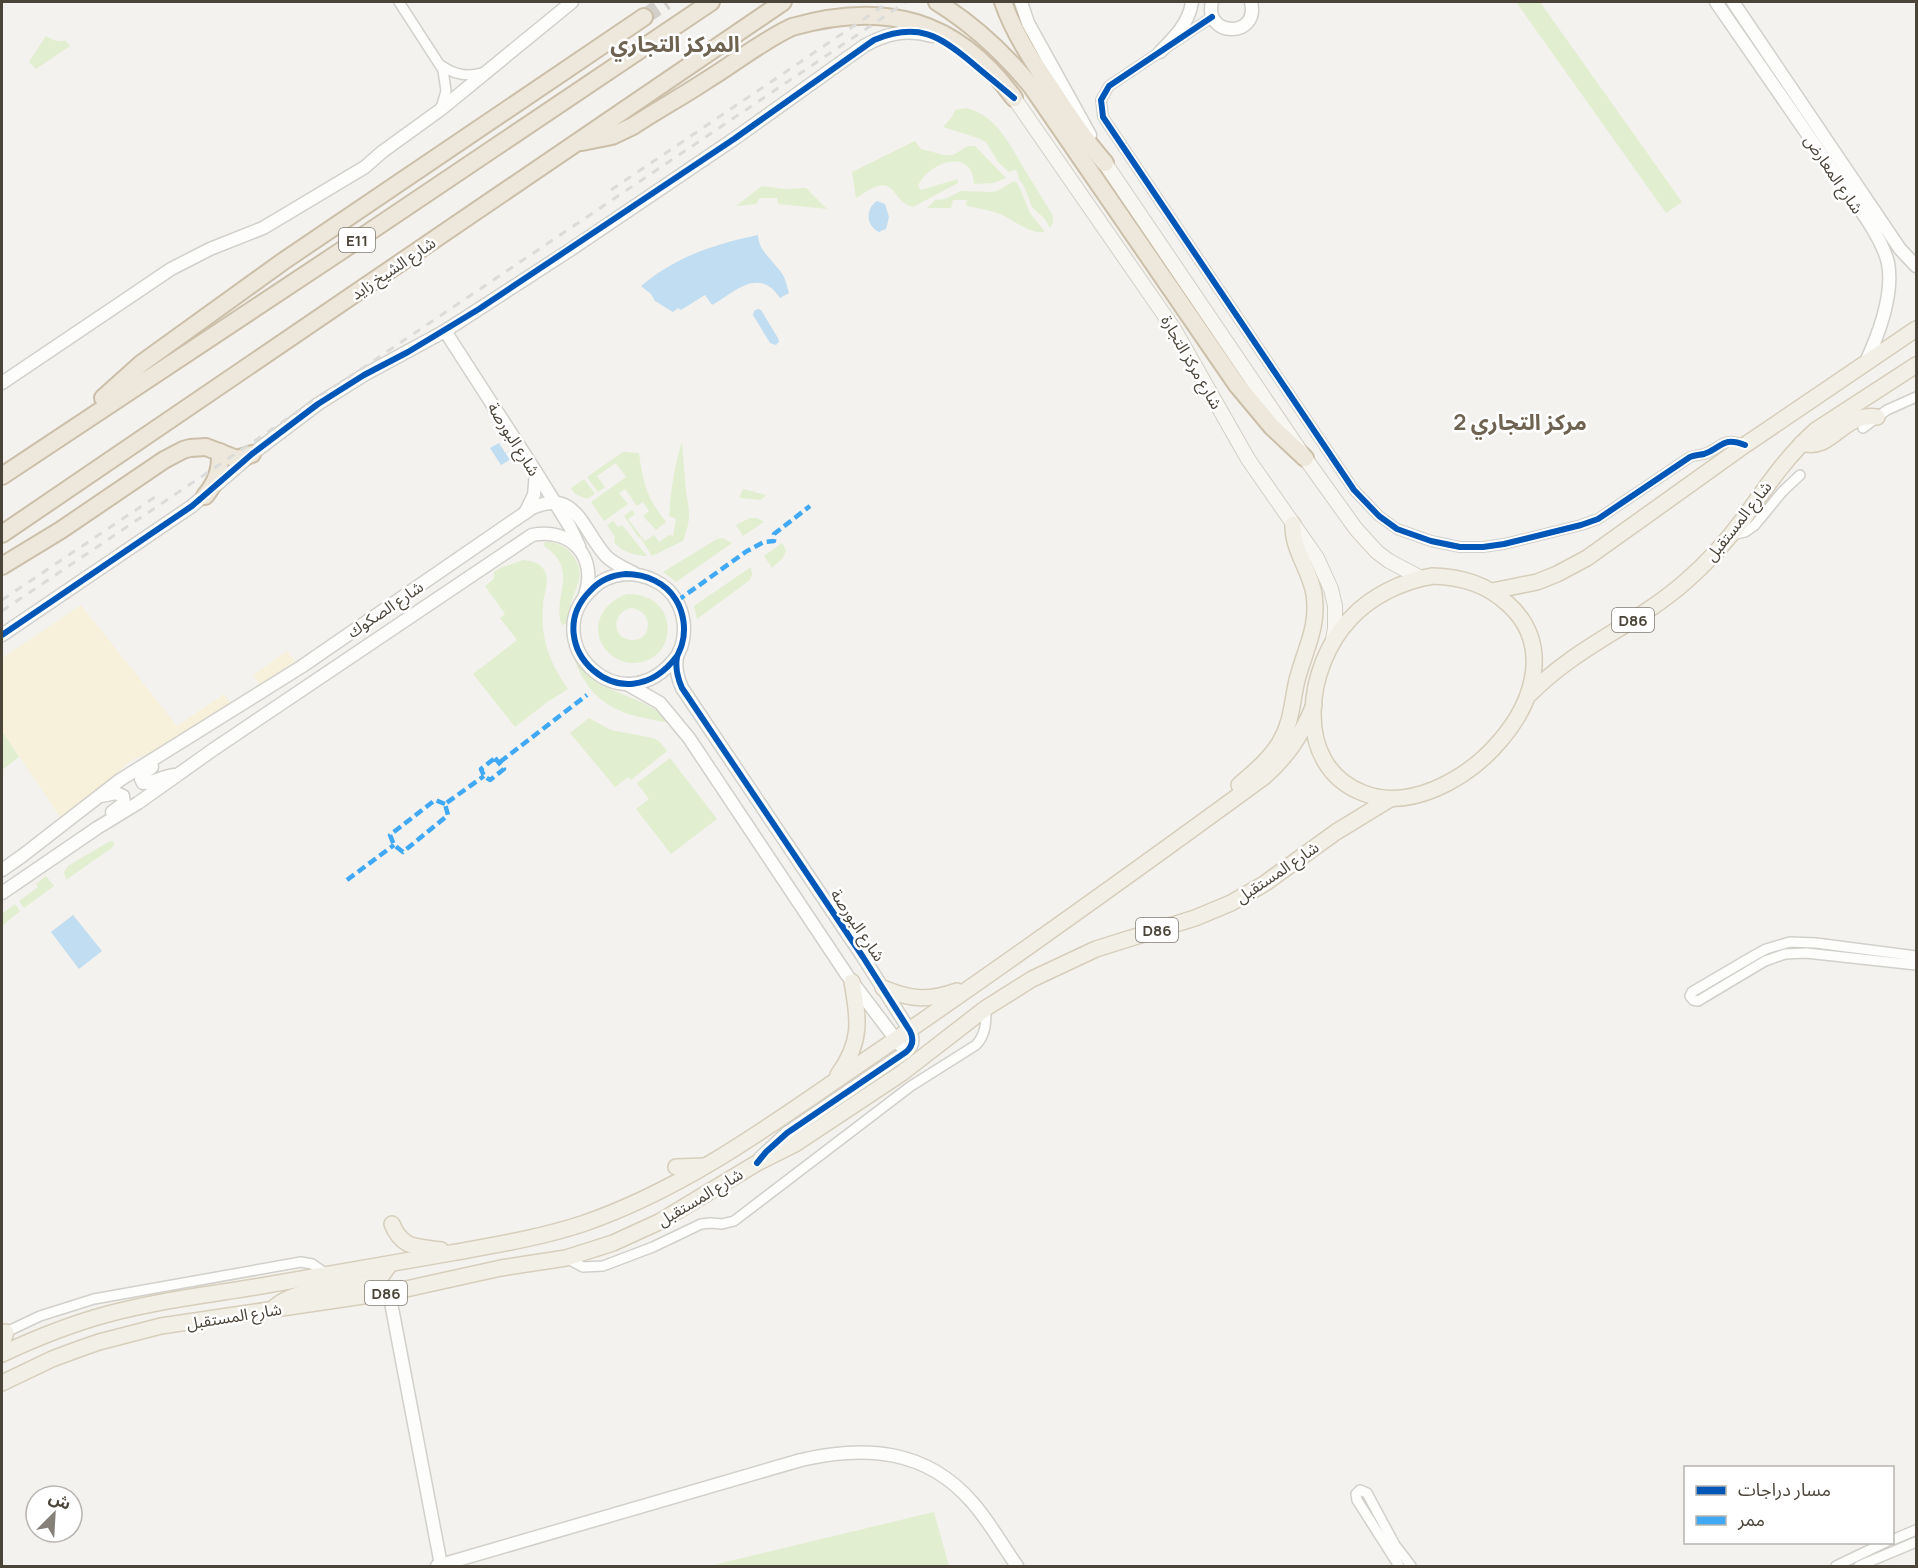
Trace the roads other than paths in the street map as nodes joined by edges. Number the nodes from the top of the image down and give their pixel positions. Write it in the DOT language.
graph roads {
  1 [pos="399,2"];
  2 [pos="572,2"];
  3 [pos="711,2"];
  4 [pos="783,2"];
  5 [pos="937,2"];
  6 [pos="1003,2"];
  7 [pos="1020,2"];
  8 [pos="1192,2"];
  9 [pos="1716,2"];
  10 [pos="1732,2"];
  11 [pos="1254,4"];
  12 [pos="1211,6"];
  13 [pos="644,17"];
  14 [pos="1160,52"];
  15 [pos="440,64"];
  16 [pos="486,72"];
  17 [pos="1014,98"];
  18 [pos="440,110"];
  19 [pos="578,142"];
  20 [pos="1105,163"];
  21 [pos="1917,266"];
  22 [pos="1917,329"];
  23 [pos="445,331"];
  24 [pos="1917,365"];
  25 [pos="1860,368"];
  26 [pos="2,383"];
  27 [pos="1917,397"];
  28 [pos="1876,417"];
  29 [pos="83,421"];
  30 [pos="1863,428"];
  31 [pos="1802,442"];
  32 [pos="1745,445"];
  33 [pos="220,452"];
  34 [pos="252,454"];
  35 [pos="1305,458"];
  36 [pos="536,472"];
  37 [pos="1800,475"];
  38 [pos="2,476"];
  39 [pos="205,496"];
  40 [pos="553,502"];
  41 [pos="525,513"];
  42 [pos="1293,524"];
  43 [pos="2,534"];
  44 [pos="1731,535"];
  45 [pos="580,549"];
  46 [pos="2,566"];
  47 [pos="638,575"];
  48 [pos="1421,578"];
  49 [pos="1492,591"];
  50 [pos="585,596"];
  51 [pos="2,635"];
  52 [pos="1333,639"];
  53 [pos="677,656"];
  54 [pos="625,684"];
  55 [pos="1528,696"];
  56 [pos="1314,705"];
  57 [pos="202,729"];
  58 [pos="178,775"];
  59 [pos="100,796"];
  60 [pos="1390,799"];
  61 [pos="1216,813"];
  62 [pos="97,828"];
  63 [pos="2,860"];
  64 [pos="15,862"];
  65 [pos="2,870"];
  66 [pos="2,893"];
  67 [pos="1917,956"];
  68 [pos="1917,965"];
  69 [pos="852,982"];
  70 [pos="971,986"];
  71 [pos="883,988"];
  72 [pos="986,1008"];
  73 [pos="910,1031"];
  74 [pos="895,1040"];
  75 [pos="906,1052"];
  76 [pos="923,1058"];
  77 [pos="830,1084"];
  78 [pos="757,1163"];
  79 [pos="708,1166"];
  80 [pos="676,1167"];
  81 [pos="392,1224"];
  82 [pos="450,1253"];
  83 [pos="566,1258"];
  84 [pos="390,1264"];
  85 [pos="328,1275"];
  86 [pos="390,1292"];
  87 [pos="272,1310"];
  88 [pos="3,1336"];
  89 [pos="2,1354"];
  90 [pos="2,1383"];
  91 [pos="1917,1530"];
  92 [pos="1894,1540"];
  93 [pos="1917,1542"];
  94 [pos="1882,1544"];
  95 [pos="439,1566"];
  96 [pos="1017,1566"];
  97 [pos="1399,1566"];
  98 [pos="1411,1566"];
  99 [pos="1836,1566"];
  100 [pos="1859,1566"];
  1 -- 15 [label="street"];
  2 -- 16 [label="street"];
  3 -- 29 [label="highway, E11"];
  4 -- 19 [label="highway, شارع الشيخ زايد / E11"];
  5 -- 35 [label="highway"];
  6 -- 20 [label="highway"];
  7 -- 20 [label="street"];
  8 -- 14 [label="street"];
  9 -- 25 [label="street, شارع المعارض"];
  10 -- 21 [label="street, شارع المعارض"];
  11 -- 12 [label="street"];
  12 -- 14 [label="street"];
  13 -- 29 [label="highway"];
  14 -- 32 [label="street"];
  15 -- 16 [label="street"];
  15 -- 18 [label="street"];
  16 -- 18 [label="street"];
  17 -- 19 [label="highway"];
  17 -- 23 [label="street"];
  17 -- 42 [label="main road, شارع مركز التجارة"];
  18 -- 26 [label="street"];
  19 -- 43 [label="highway, شارع الشيخ زايد / E11"];
  20 -- 35 [label="main road"];
  22 -- 25 [label="main road"];
  23 -- 34 [label="street"];
  23 -- 36 [label="street, شارع البورصة"];
  24 -- 31 [label="main road, شارع المستقبل / D86"];
  25 -- 32 [label="main road"];
  27 -- 28 [label="street"];
  28 -- 30 [label="street"];
  28 -- 31 [label="main road"];
  29 -- 38 [label="highway, E11"];
  31 -- 44 [label="main road, شارع المستقبل / D86"];
  32 -- 49 [label="main road"];
  33 -- 34 [label="highway"];
  33 -- 39 [label="highway"];
  33 -- 46 [label="highway"];
  34 -- 39 [label="street"];
  35 -- 48 [label="main road"];
  36 -- 40 [label="street, شارع البورصة"];
  36 -- 41 [label="street"];
  37 -- 44 [label="street"];
  39 -- 51 [label="street"];
  40 -- 41 [label="street, شارع الصكوك"];
  40 -- 45 [label="street, شارع البورصة"];
  40 -- 47 [label="street"];
  41 -- 57 [label="street, شارع الصكوك"];
  42 -- 52 [label="main road, شارع مركز التجارة"];
  42 -- 61 [label="main road"];
  44 -- 55 [label="main road, شارع المستقبل / D86"];
  45 -- 50 [label="street"];
  45 -- 58 [label="street, شارع الصكوك"];
  47 -- 50 [label="street"];
  47 -- 53 [label="street"];
  48 -- 49 [label="main road"];
  48 -- 52 [label="main road"];
  49 -- 55 [label="main road"];
  50 -- 54 [label="street"];
  52 -- 56 [label="main road"];
  53 -- 54 [label="street"];
  53 -- 71 [label="street, شارع البورصة"];
  54 -- 69 [label="street"];
  55 -- 60 [label="main road"];
  56 -- 60 [label="main road"];
  56 -- 61 [label="main road, شارع المستقبل / D86"];
  57 -- 58 [label="street"];
  57 -- 59 [label="street, شارع الصكوك"];
  58 -- 62 [label="street, شارع الصكوك"];
  59 -- 62 [label="street"];
  59 -- 64 [label="street, شارع الصكوك"];
  60 -- 72 [label="main road, شارع المستقبل / D86"];
  61 -- 70 [label="main road, شارع المستقبل / D86"];
  62 -- 66 [label="street"];
  63 -- 64 [label="street"];
  64 -- 65 [label="street, شارع الصكوك"];
  67 -- 68 [label="street"];
  69 -- 74 [label="street"];
  69 -- 77 [label="main road"];
  70 -- 71 [label="main road"];
  70 -- 73 [label="main road, شارع المستقبل / D86"];
  71 -- 73 [label="street, شارع البورصة"];
  72 -- 76 [label="main road, شارع المستقبل / D86"];
  72 -- 83 [label="street"];
  73 -- 74 [label="main road, شارع المستقبل / D86"];
  73 -- 75 [label="street"];
  74 -- 75 [label="street"];
  74 -- 77 [label="main road, شارع المستقبل / D86"];
  75 -- 76 [label="street"];
  75 -- 78 [label="street"];
  76 -- 78 [label="main road, شارع المستقبل / D86"];
  77 -- 79 [label="main road, شارع المستقبل / D86"];
  78 -- 83 [label="main road, شارع المستقبل / D86"];
  79 -- 80 [label="main road"];
  79 -- 82 [label="main road, شارع المستقبل / D86"];
  81 -- 82 [label="main road"];
  82 -- 84 [label="main road, شارع المستقبل / D86"];
  83 -- 86 [label="main road, شارع المستقبل / D86"];
  84 -- 85 [label="main road, شارع المستقبل / D86"];
  84 -- 87 [label="main road"];
  85 -- 88 [label="street"];
  85 -- 89 [label="main road, شارع المستقبل / D86"];
  86 -- 87 [label="main road, شارع المستقبل / D86"];
  86 -- 95 [label="street"];
  87 -- 90 [label="main road, شارع المستقبل / D86"];
  91 -- 92 [label="street"];
  93 -- 100 [label="street"];
  94 -- 99 [label="street"];
  95 -- 96 [label="street"];
  97 -- 98 [label="street"];
}
